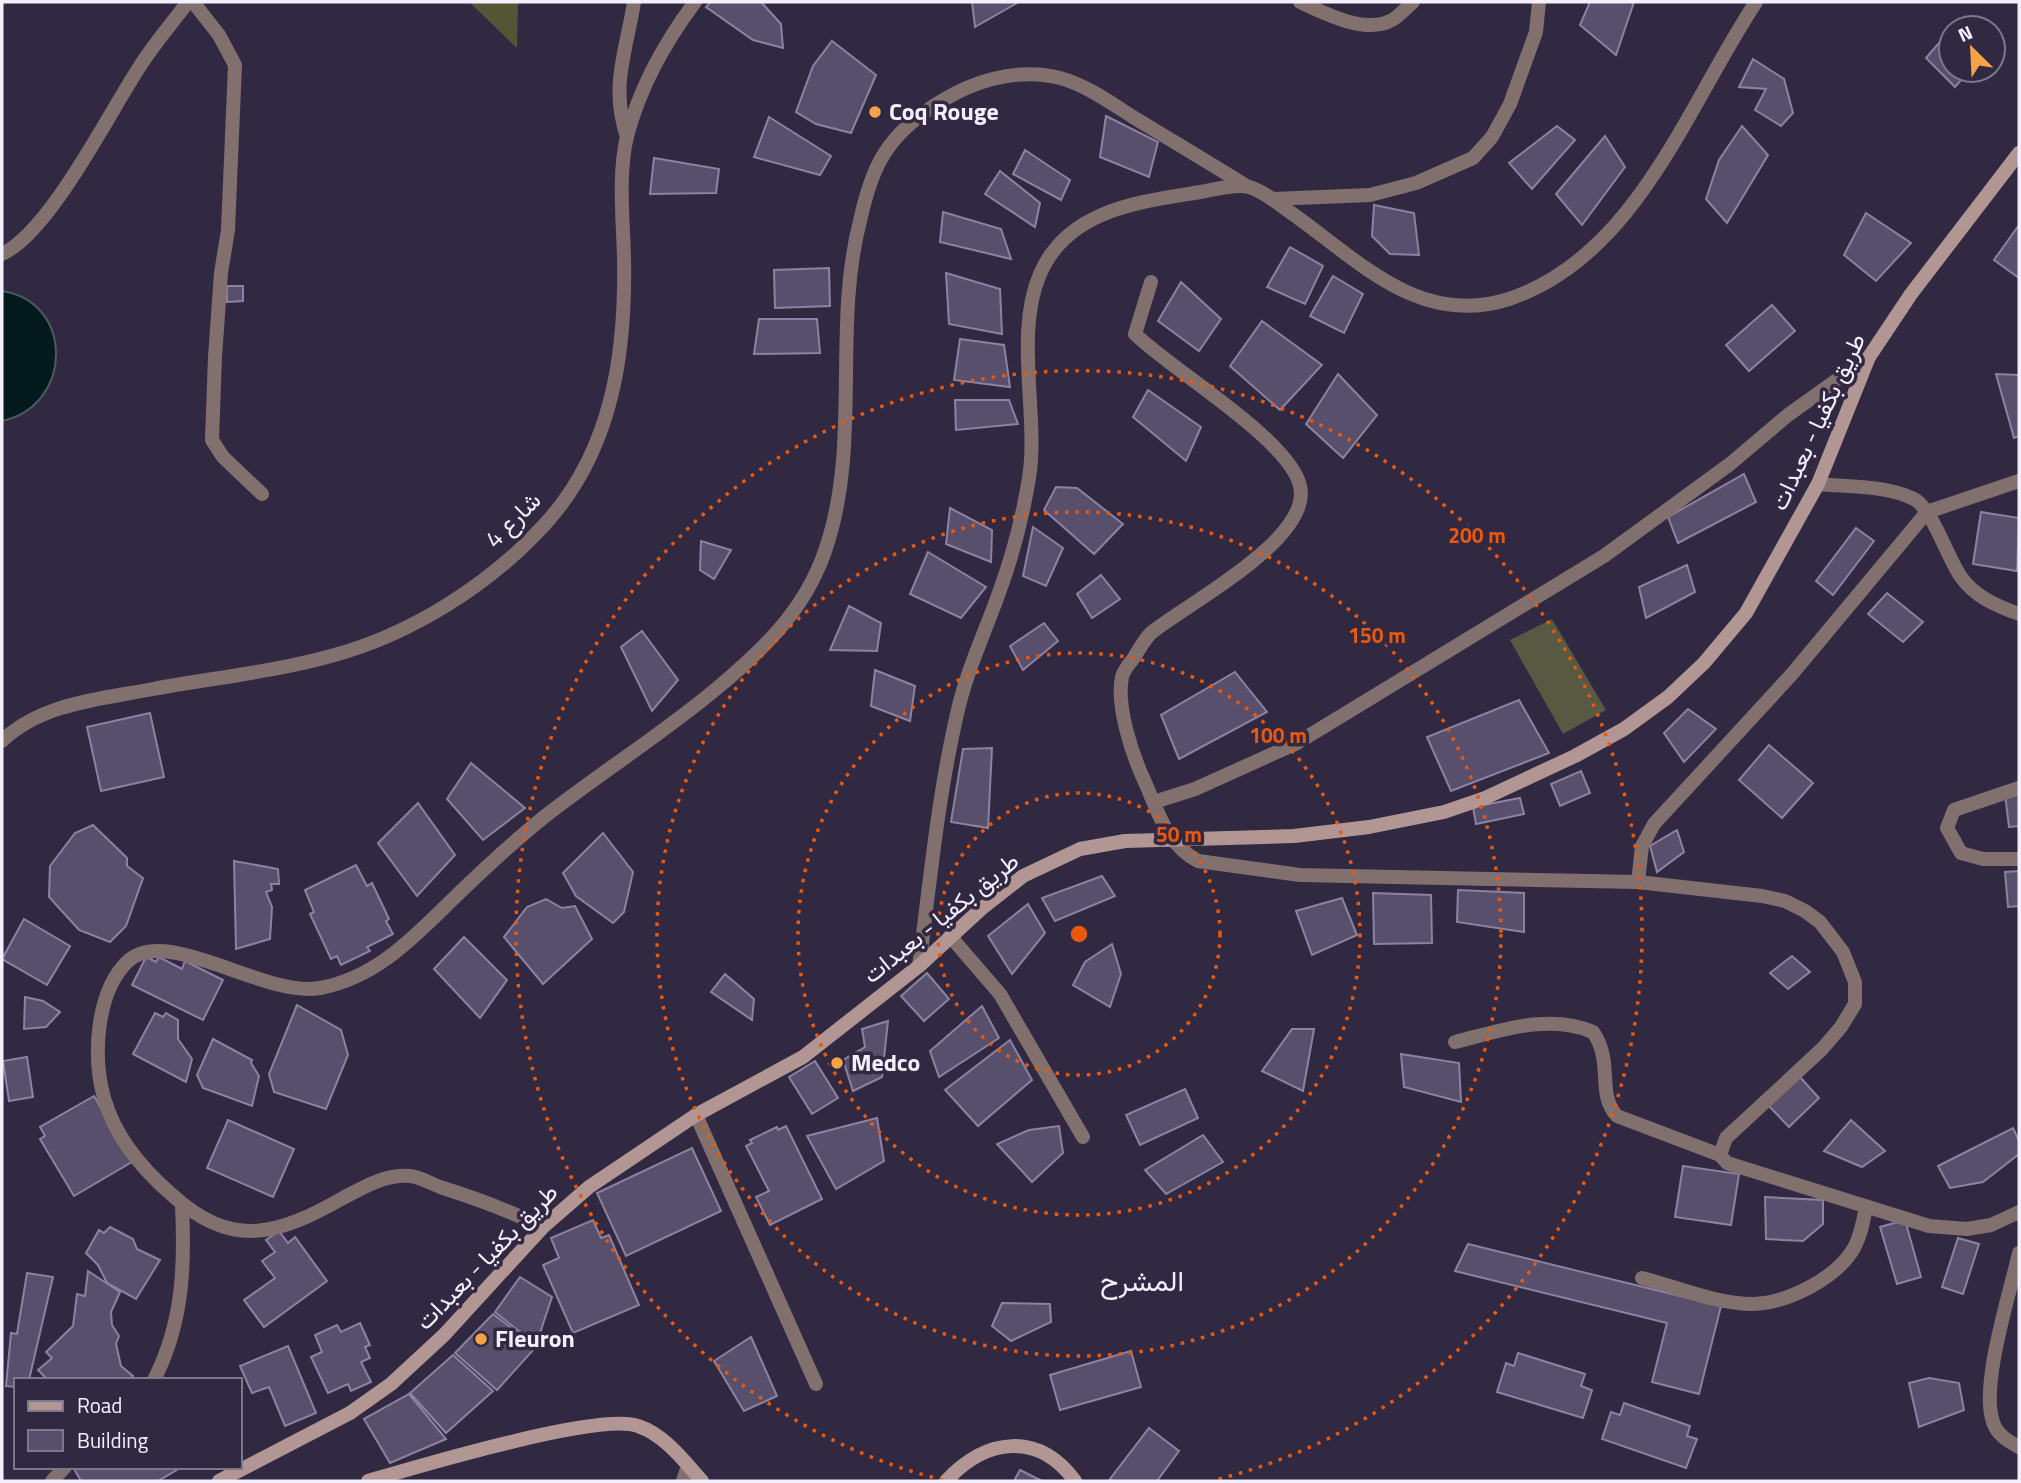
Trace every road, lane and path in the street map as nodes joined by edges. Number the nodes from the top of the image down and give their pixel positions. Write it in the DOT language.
graph roads {
  1 [pos="191,2"];
  2 [pos="634,2"];
  3 [pos="695,2"];
  4 [pos="1300,2"];
  5 [pos="1413,2"];
  6 [pos="1756,2"];
  7 [pos="1541,4"];
  8 [pos="627,137"];
  9 [pos="2019,153"];
  10 [pos="1245,185"];
  11 [pos="1272,199"];
  12 [pos="2,254"];
  13 [pos="1151,282"];
  14 [pos="1869,357"];
  15 [pos="2019,481"];
  16 [pos="1818,484"];
  17 [pos="262,494"];
  18 [pos="1927,512"];
  19 [pos="2019,614"];
  20 [pos="2,741"];
  21 [pos="2019,788"];
  22 [pos="1154,802"];
  23 [pos="1169,837"];
  24 [pos="2019,859"];
  25 [pos="1638,882"];
  26 [pos="950,936"];
  27 [pos="919,966"];
  28 [pos="1455,1042"];
  29 [pos="696,1115"];
  30 [pos="1083,1137"];
  31 [pos="1720,1155"];
  32 [pos="182,1205"];
  33 [pos="1866,1207"];
  34 [pos="2019,1212"];
  35 [pos="543,1227"];
  36 [pos="2019,1253"];
  37 [pos="1642,1278"];
  38 [pos="155,1378"];
  39 [pos="816,1384"];
  40 [pos="2019,1447"];
  41 [pos="688,1466"];
  42 [pos="219,1481"];
  43 [pos="368,1481"];
  44 [pos="683,1481"];
  45 [pos="702,1481"];
  46 [pos="946,1481"];
  47 [pos="1076,1481"];
  1 -- 12 [label="street"];
  1 -- 17 [label="street"];
  2 -- 8 [label="street"];
  3 -- 8 [label="street, شارع 4"];
  4 -- 5 [label="street"];
  6 -- 11 [label="street"];
  7 -- 11 [label="street"];
  8 -- 20 [label="street, شارع 4"];
  9 -- 14 [label="main road, طريق بكفيا - بعبدات"];
  10 -- 11 [label="street"];
  10 -- 27 [label="street"];
  10 -- 32 [label="street"];
  13 -- 22 [label="street"];
  14 -- 16 [label="main road, طريق بكفيا - بعبدات"];
  14 -- 22 [label="street"];
  15 -- 18 [label="street"];
  16 -- 18 [label="street"];
  16 -- 23 [label="main road, طريق بكفيا - بعبدات"];
  18 -- 19 [label="street"];
  18 -- 25 [label="street"];
  21 -- 24 [label="street"];
  22 -- 23 [label="street"];
  23 -- 25 [label="street"];
  23 -- 26 [label="main road, طريق بكفيا - بعبدات"];
  25 -- 31 [label="street"];
  26 -- 27 [label="main road, طريق بكفيا - بعبدات"];
  26 -- 30 [label="street"];
  27 -- 29 [label="main road, طريق بكفيا - بعبدات"];
  28 -- 31 [label="street"];
  29 -- 35 [label="main road, طريق بكفيا - بعبدات"];
  29 -- 39 [label="street"];
  31 -- 33 [label="street"];
  32 -- 35 [label="street"];
  32 -- 38 [label="street"];
  33 -- 34 [label="street"];
  33 -- 37 [label="street"];
  35 -- 42 [label="main road, طريق بكفيا - بعبدات"];
  36 -- 40 [label="street"];
  41 -- 43 [label="main road"];
  41 -- 44 [label="street"];
  41 -- 45 [label="main road"];
  46 -- 47 [label="main road"];
}
